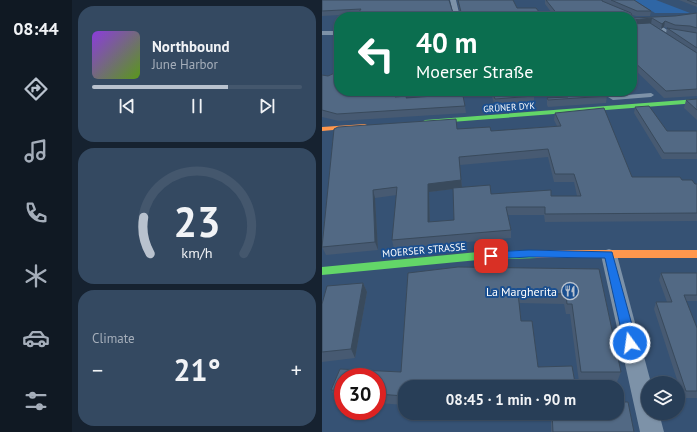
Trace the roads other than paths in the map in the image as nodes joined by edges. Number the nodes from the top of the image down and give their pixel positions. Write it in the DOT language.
graph roads {
  1 [pos="453,0"];
  2 [pos="456,12"];
  3 [pos="663,18"];
  4 [pos="647,22"];
  5 [pos="334,33"];
  6 [pos="322,34"];
  7 [pos="697,37"];
  8 [pos="668,38"];
  9 [pos="651,94"];
  10 [pos="637,95"];
  11 [pos="605,96"];
  12 [pos="610,96"];
  13 [pos="632,96"];
  14 [pos="697,102"];
  15 [pos="615,109"];
  16 [pos="415,123"];
  17 [pos="376,126"];
  18 [pos="322,129"];
  19 [pos="697,254"];
  20 [pos="609,255"];
  21 [pos="322,271"];
  22 [pos="652,432"];
  1 -- 2 [label="street"];
  3 -- 4 [label="street"];
  4 -- 7 [label="lane"];
  4 -- 8 [label="lane"];
  5 -- 6 [label="street"];
  9 -- 10 [label="lane"];
  11 -- 15 [label="lane"];
  12 -- 13 [label="lane"];
  14 -- 15 [label="street, GRÜNER DYK"];
  15 -- 16 [label="street, GRÜNER DYK"];
  17 -- 18 [label="street"];
  19 -- 20 [label="street, MOERSER STRASSE"];
  20 -- 21 [label="street, MOERSER STRASSE"];
  20 -- 22 [label="street"];
}
